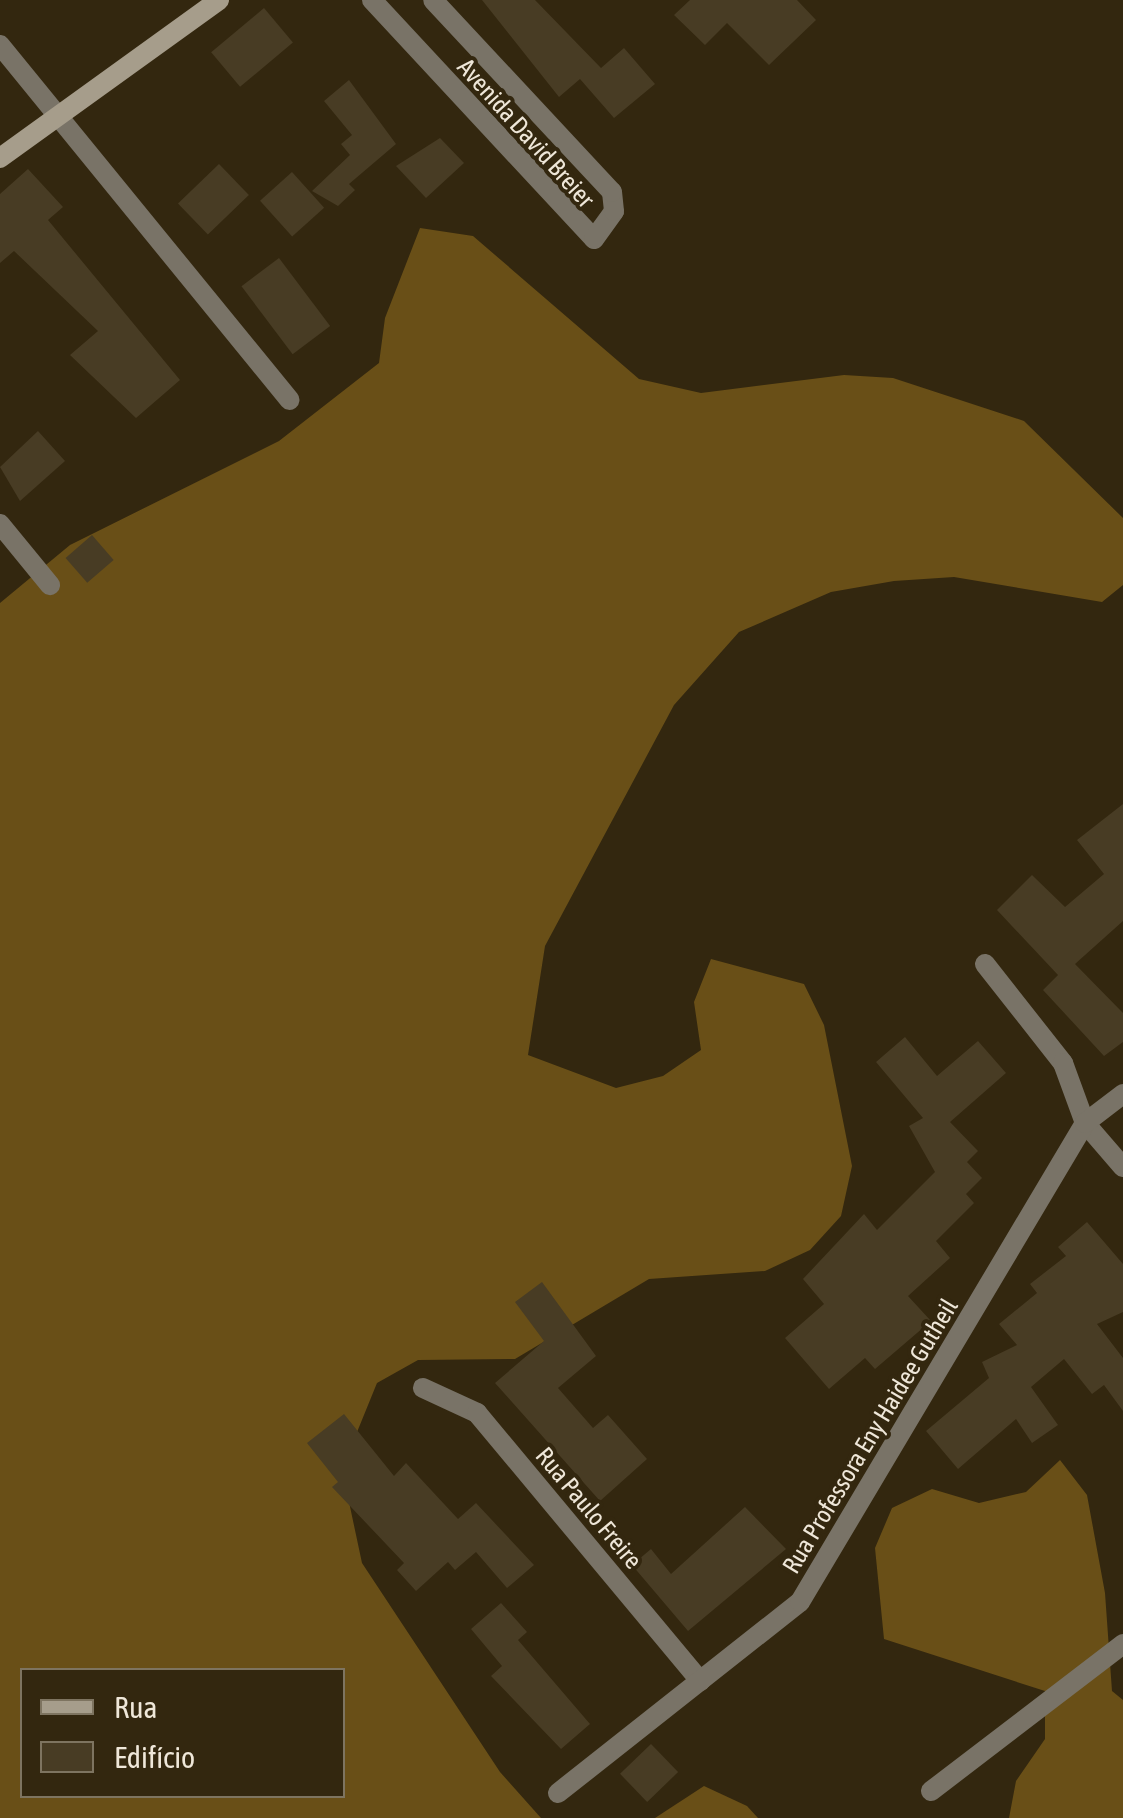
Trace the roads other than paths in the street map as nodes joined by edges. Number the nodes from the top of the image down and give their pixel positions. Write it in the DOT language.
graph roads {
  1 [pos="218,0"];
  2 [pos="372,0"];
  3 [pos="433,0"];
  4 [pos="0,45"];
  5 [pos="59,114"];
  6 [pos="0,158"];
  7 [pos="290,400"];
  8 [pos="0,524"];
  9 [pos="50,585"];
  10 [pos="986,964"];
  11 [pos="1123,1094"];
  12 [pos="1085,1123"];
  13 [pos="1123,1168"];
  14 [pos="424,1388"];
  15 [pos="1123,1644"];
  16 [pos="700,1681"];
  17 [pos="931,1790"];
  18 [pos="558,1793"];
  1 -- 5 [label="street"];
  2 -- 3 [label="street, Avenida David Breier"];
  4 -- 5 [label="street"];
  5 -- 6 [label="street"];
  5 -- 7 [label="street"];
  8 -- 9 [label="street"];
  10 -- 12 [label="street"];
  11 -- 12 [label="street, Rua Professora Eny Haidee Gutheil"];
  12 -- 13 [label="street"];
  12 -- 16 [label="street, Rua Professora Eny Haidee Gutheil"];
  14 -- 16 [label="street, Rua Paulo Freire"];
  15 -- 17 [label="street"];
  16 -- 18 [label="street, Rua Professora Eny Haidee Gutheil"];
}
